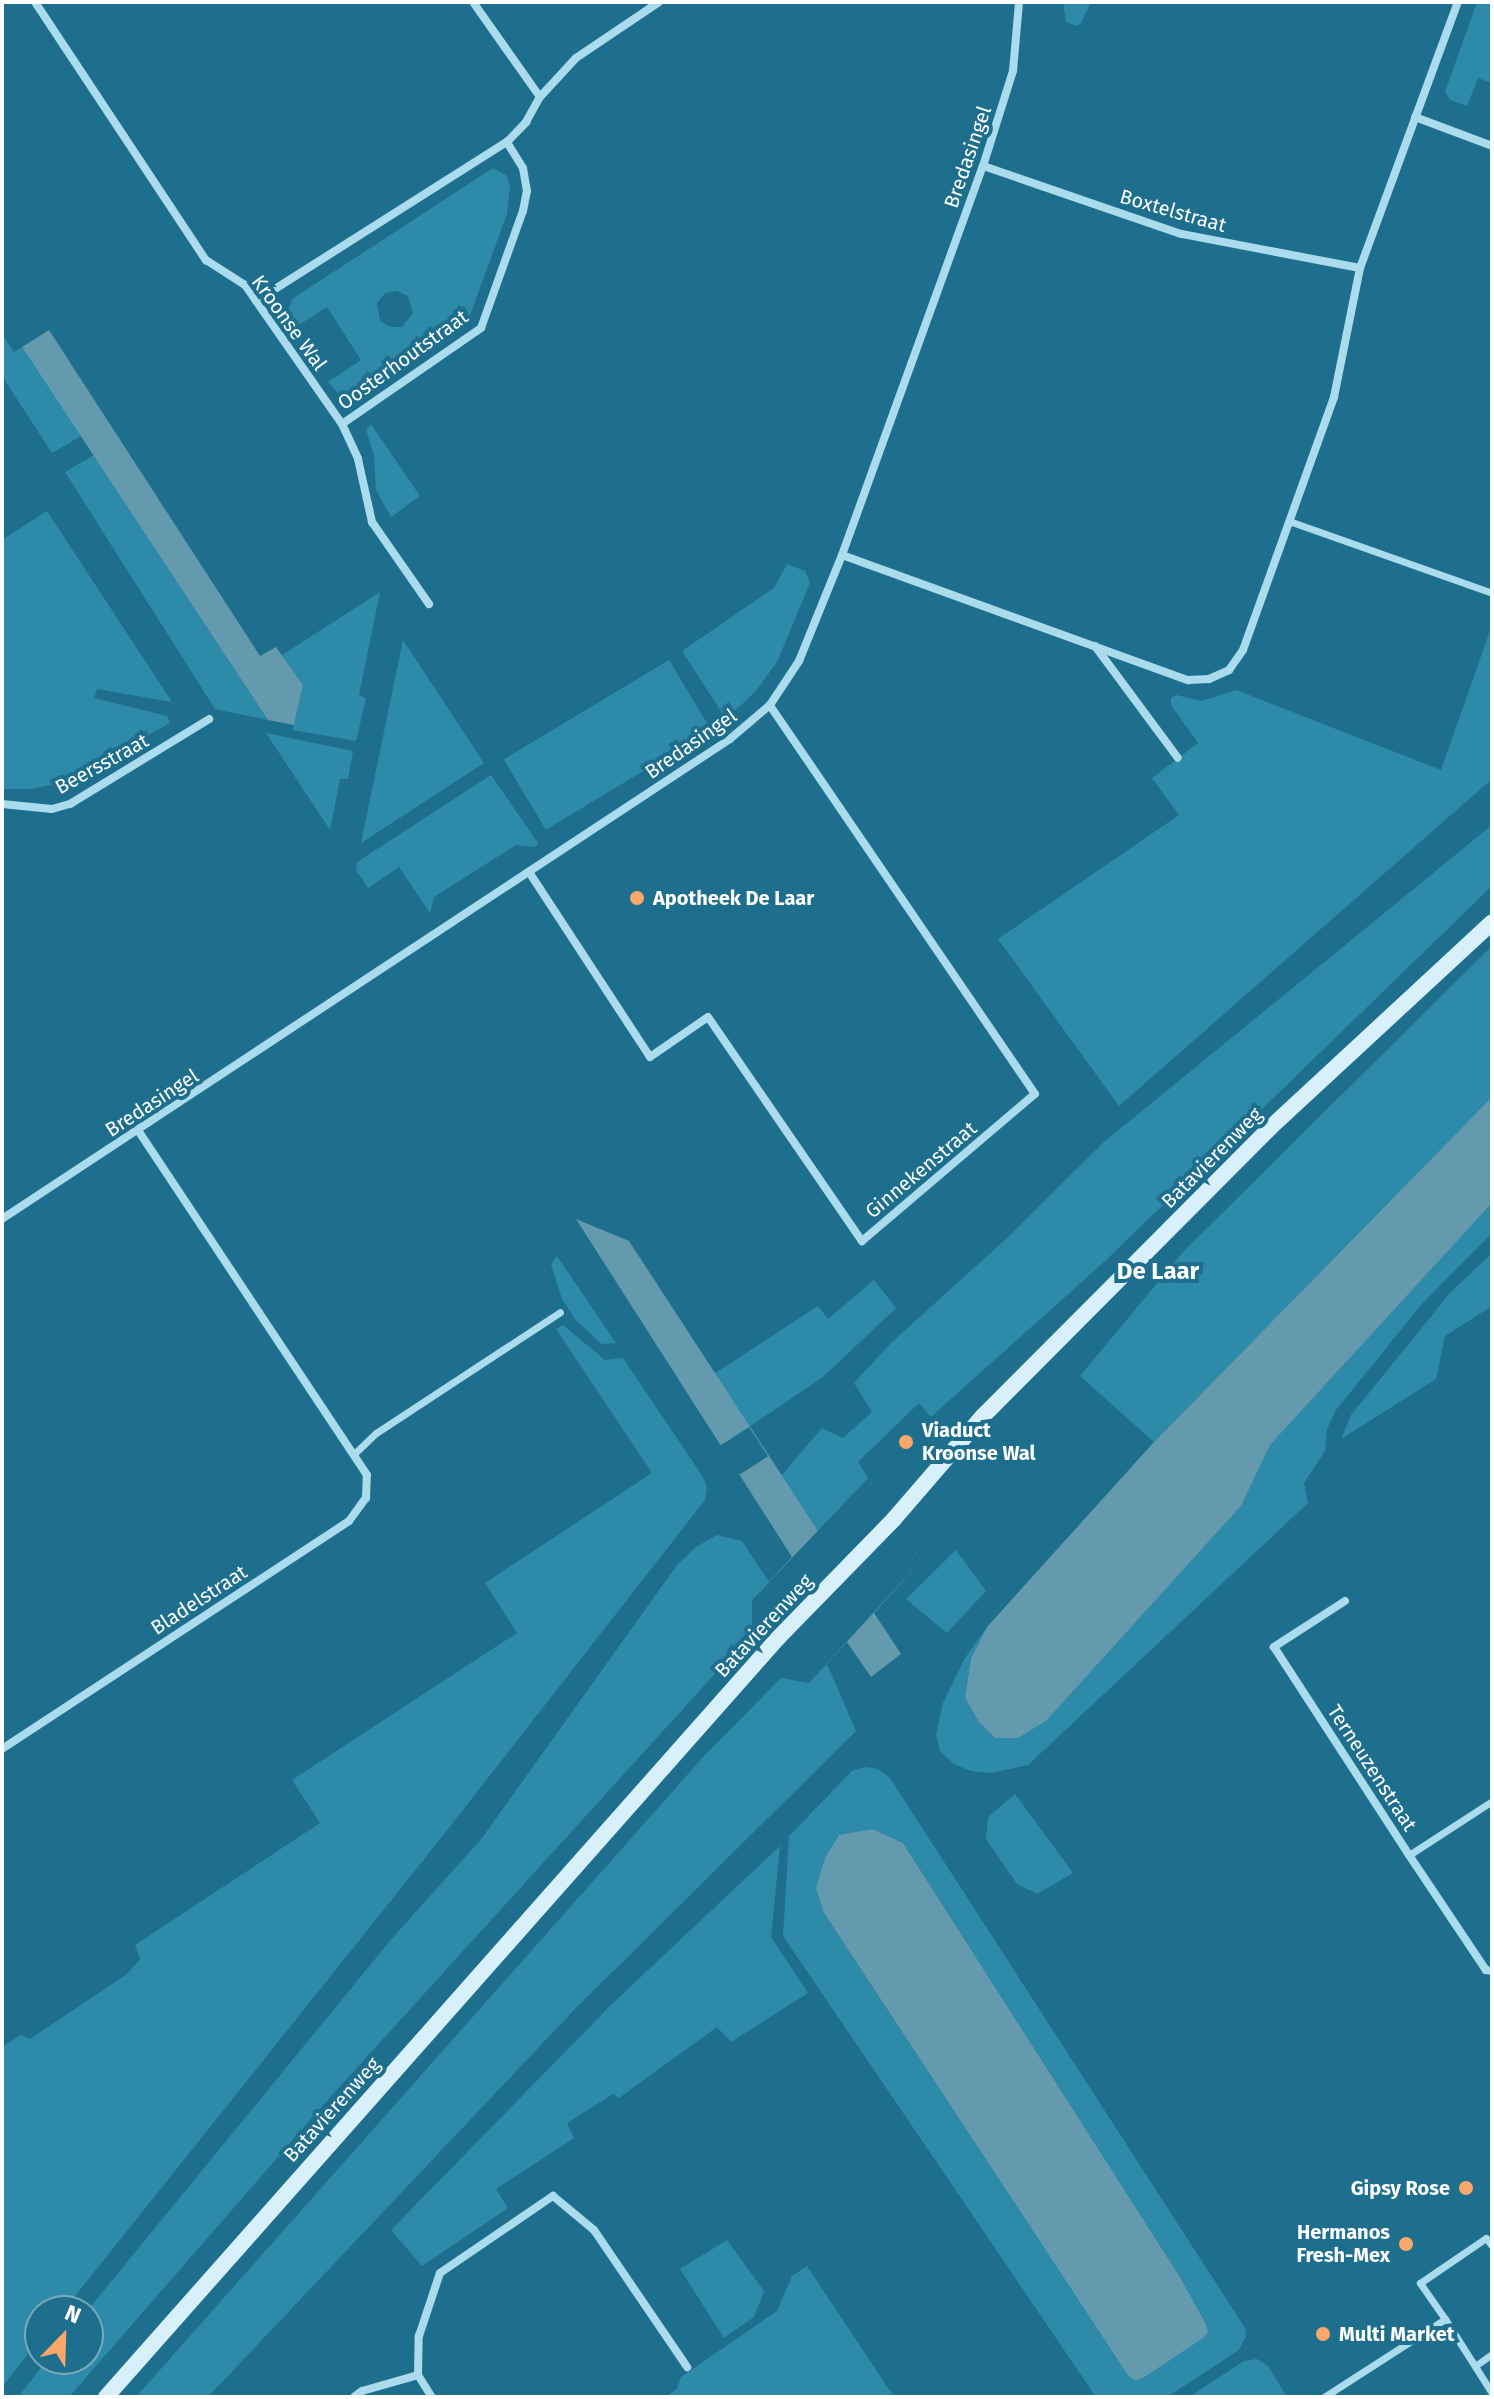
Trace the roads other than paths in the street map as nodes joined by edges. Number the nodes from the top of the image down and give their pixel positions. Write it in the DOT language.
graph roads {
  1 [pos="35,2"];
  2 [pos="473,2"];
  3 [pos="659,2"];
  4 [pos="1019,2"];
  5 [pos="1458,2"];
  6 [pos="540,97"];
  7 [pos="1415,117"];
  8 [pos="507,142"];
  9 [pos="1492,146"];
  10 [pos="983,166"];
  11 [pos="1360,268"];
  12 [pos="256,301"];
  13 [pos="342,424"];
  14 [pos="1289,521"];
  15 [pos="842,555"];
  16 [pos="1492,593"];
  17 [pos="429,604"];
  18 [pos="1095,646"];
  19 [pos="770,705"];
  20 [pos="209,719"];
  21 [pos="1178,758"];
  22 [pos="2,804"];
  23 [pos="529,872"];
  24 [pos="1492,922"];
  25 [pos="139,1132"];
  26 [pos="2,1219"];
  27 [pos="560,1312"];
  28 [pos="354,1454"];
  29 [pos="1345,1601"];
  30 [pos="2,1749"];
  31 [pos="1492,1801"];
  32 [pos="1409,1855"];
  33 [pos="1492,1971"];
  34 [pos="1492,2246"];
  35 [pos="1445,2319"];
  36 [pos="1492,2354"];
  37 [pos="1475,2366"];
  38 [pos="687,2367"];
  39 [pos="418,2375"];
  40 [pos="1492,2393"];
  41 [pos="106,2397"];
  42 [pos="354,2397"];
  43 [pos="432,2397"];
  44 [pos="1324,2397"];
  1 -- 12 [label="street, Kroonse Wal"];
  2 -- 6 [label="street"];
  3 -- 6 [label="street"];
  4 -- 10 [label="street, Bredasingel"];
  5 -- 7 [label="street"];
  6 -- 8 [label="street"];
  7 -- 9 [label="street"];
  7 -- 11 [label="street"];
  8 -- 12 [label="street"];
  8 -- 13 [label="street, Oosterhoutstraat"];
  10 -- 11 [label="street, Boxtelstraat"];
  10 -- 15 [label="street, Bredasingel"];
  11 -- 14 [label="street"];
  12 -- 13 [label="street, Kroonse Wal"];
  13 -- 17 [label="street, Kroonse Wal"];
  14 -- 16 [label="street"];
  14 -- 18 [label="street"];
  15 -- 18 [label="street"];
  15 -- 19 [label="street, Bredasingel"];
  18 -- 21 [label="street"];
  19 -- 23 [label="street, Bredasingel"];
  19 -- 23 [label="street, Ginnekenstraat"];
  20 -- 22 [label="street, Beersstraat"];
  23 -- 25 [label="street, Bredasingel"];
  24 -- 41 [label="main road, Batavierenweg"];
  25 -- 26 [label="street, Bredasingel"];
  25 -- 28 [label="street, Bladelstraat"];
  27 -- 28 [label="street"];
  28 -- 30 [label="street, Bladelstraat"];
  29 -- 32 [label="street, Terneuzenstraat"];
  31 -- 32 [label="street"];
  32 -- 33 [label="street, Terneuzenstraat"];
  34 -- 35 [label="street"];
  35 -- 37 [label="street"];
  35 -- 44 [label="street"];
  36 -- 37 [label="street"];
  37 -- 40 [label="street"];
  38 -- 39 [label="street"];
  39 -- 42 [label="street"];
  39 -- 43 [label="street"];
}
